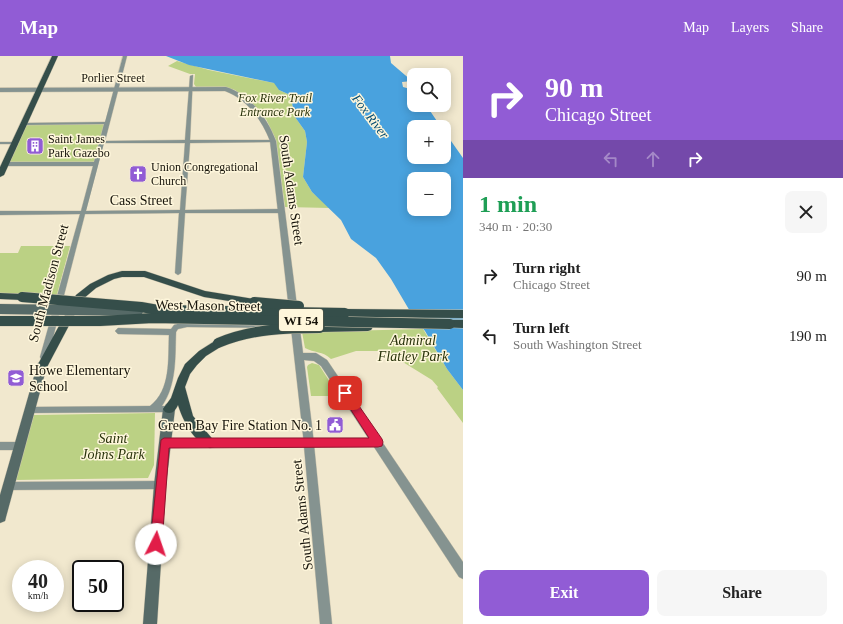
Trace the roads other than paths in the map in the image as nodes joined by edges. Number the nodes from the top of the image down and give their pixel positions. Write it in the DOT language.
graph roads {
  1 [pos="55,56"];
  2 [pos="124,56"];
  3 [pos="192,76"];
  4 [pos="115,89"];
  5 [pos="191,89"];
  6 [pos="226,89"];
  7 [pos="0,90"];
  8 [pos="39,90"];
  9 [pos="106,123"];
  10 [pos="24,124"];
  11 [pos="273,141"];
  12 [pos="101,142"];
  13 [pos="187,142"];
  14 [pos="0,143"];
  15 [pos="15,143"];
  16 [pos="5,164"];
  17 [pos="95,164"];
  18 [pos="0,175"];
  19 [pos="182,211"];
  20 [pos="281,211"];
  21 [pos="82,212"];
  22 [pos="0,213"];
  23 [pos="178,273"];
  24 [pos="0,296"];
  25 [pos="0,309"];
  26 [pos="158,310"];
  27 [pos="344,312"];
  28 [pos="463,314"];
  29 [pos="0,316"];
  30 [pos="153,318"];
  31 [pos="0,321"];
  32 [pos="450,324"];
  33 [pos="463,324"];
  34 [pos="295,325"];
  35 [pos="118,331"];
  36 [pos="173,332"];
  37 [pos="299,356"];
  38 [pos="42,366"];
  39 [pos="183,378"];
  40 [pos="169,387"];
  41 [pos="152,409"];
  42 [pos="169,409"];
  43 [pos="29,410"];
  44 [pos="378,442"];
  45 [pos="164,443"];
  46 [pos="210,443"];
  47 [pos="309,443"];
  48 [pos="0,446"];
  49 [pos="19,446"];
  50 [pos="160,485"];
  51 [pos="8,486"];
  52 [pos="0,517"];
  53 [pos="463,573"];
  54 [pos="150,624"];
  55 [pos="326,624"];
  1 -- 8 [label="main road"];
  2 -- 4 [label="street, South Madison Street"];
  3 -- 5 [label="street"];
  4 -- 5 [label="street, Porlier Street"];
  4 -- 8 [label="street, Porlier Street"];
  4 -- 9 [label="street, South Madison Street"];
  5 -- 6 [label="street, Porlier Street"];
  5 -- 13 [label="street"];
  6 -- 11 [label="street, South Adams Street"];
  7 -- 8 [label="street, Porlier Street"];
  8 -- 10 [label="main road"];
  9 -- 10 [label="street"];
  9 -- 12 [label="street, South Madison Street"];
  10 -- 15 [label="main road"];
  11 -- 13 [label="street"];
  11 -- 20 [label="street, South Adams Street"];
  12 -- 13 [label="street"];
  12 -- 17 [label="street, South Madison Street"];
  13 -- 19 [label="street"];
  14 -- 15 [label="street"];
  15 -- 16 [label="main road"];
  16 -- 17 [label="street"];
  16 -- 18 [label="main road"];
  17 -- 21 [label="street, South Madison Street"];
  19 -- 20 [label="street, Cass Street"];
  19 -- 21 [label="street, Cass Street"];
  19 -- 23 [label="street"];
  20 -- 34 [label="street, South Adams Street"];
  21 -- 22 [label="street, Cass Street"];
  21 -- 38 [label="street, South Madison Street"];
  24 -- 26 [label="main road, WI 54, bridge"];
  25 -- 26 [label="main road, West Mason Street, bridge"];
  26 -- 27 [label="main road, West Mason Street / WI 54, bridge"];
  27 -- 28 [label="main road, West Mason Street / WI 54"];
  27 -- 38 [label="main road, bridge"];
  29 -- 30 [label="main road, West Mason Street, bridge"];
  30 -- 31 [label="main road, WI 54, bridge"];
  30 -- 32 [label="main road, West Mason Street / WI 54, bridge"];
  32 -- 33 [label="main road, West Mason Street / WI 54"];
  32 -- 39 [label="main road, bridge"];
  34 -- 36 [label="street"];
  34 -- 37 [label="street, South Adams Street"];
  35 -- 36 [label="street"];
  36 -- 40 [label="street"];
  37 -- 44 [label="street"];
  37 -- 47 [label="street, South Adams Street"];
  38 -- 43 [label="main road, South Madison Street"];
  39 -- 42 [label="main road"];
  39 -- 46 [label="main road"];
  40 -- 41 [label="street"];
  40 -- 42 [label="street"];
  41 -- 42 [label="street"];
  41 -- 43 [label="street"];
  42 -- 45 [label="main road"];
  43 -- 49 [label="main road, South Madison Street"];
  44 -- 47 [label="street"];
  44 -- 53 [label="street"];
  45 -- 46 [label="street"];
  45 -- 50 [label="main road"];
  46 -- 47 [label="street"];
  47 -- 55 [label="street, South Adams Street"];
  48 -- 49 [label="street"];
  49 -- 51 [label="main road, South Madison Street"];
  50 -- 51 [label="street"];
  50 -- 54 [label="main road"];
  51 -- 52 [label="main road, South Madison Street"];
}
